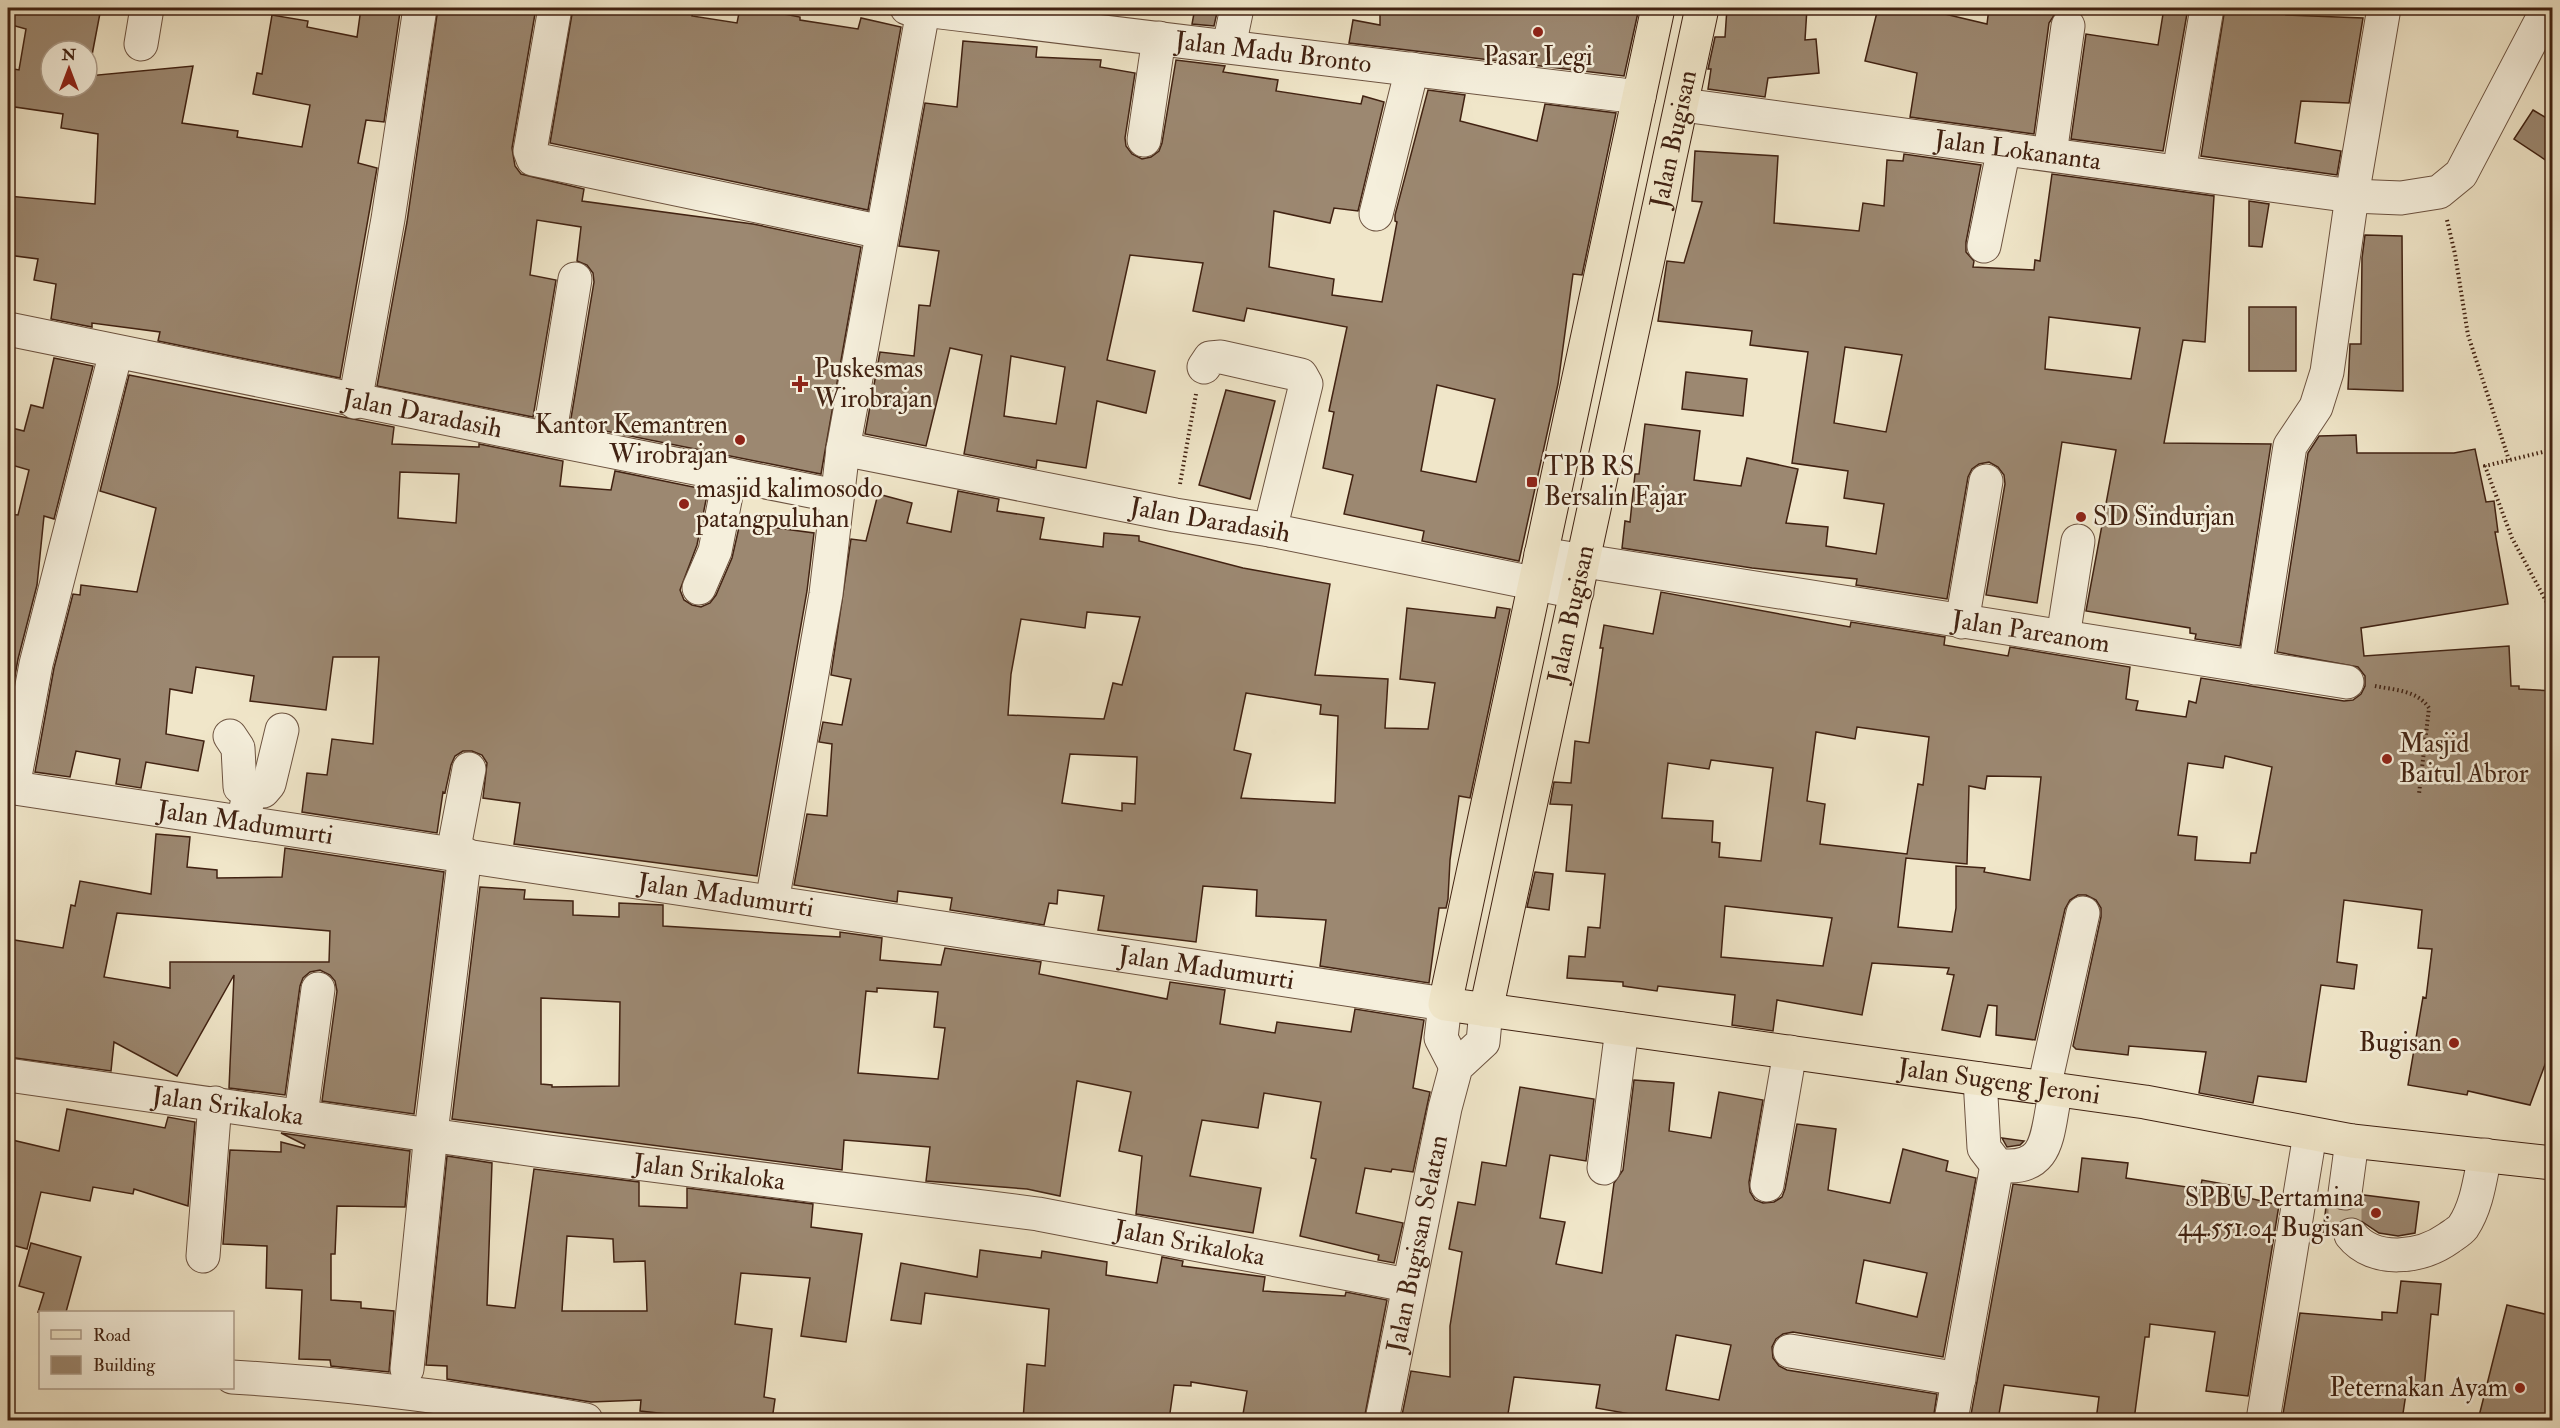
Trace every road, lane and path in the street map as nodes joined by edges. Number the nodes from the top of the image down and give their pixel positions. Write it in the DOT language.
graph roads {
  1 [pos="147,8"];
  2 [pos="420,8"];
  3 [pos="555,8"];
  4 [pos="1237,8"];
  5 [pos="1658,8"];
  6 [pos="1702,8"];
  7 [pos="2207,8"];
  8 [pos="2384,8"];
  9 [pos="2548,8"];
  10 [pos="915,9"];
  11 [pos="1085,18"];
  12 [pos="2068,26"];
  13 [pos="1159,38"];
  14 [pos="141,44"];
  15 [pos="1228,46"];
  16 [pos="1412,69"];
  17 [pos="1639,98"];
  18 [pos="1683,105"];
  19 [pos="1144,140"];
  20 [pos="2004,148"];
  21 [pos="2049,154"];
  22 [pos="2179,172"];
  23 [pos="2439,192"];
  24 [pos="2352,195"];
  25 [pos="1376,214"];
  26 [pos="882,232"];
  27 [pos="1983,246"];
  28 [pos="575,279"];
  29 [pos="8,329"];
  30 [pos="116,352"];
  31 [pos="1204,367"];
  32 [pos="355,402"];
  33 [pos="549,438"];
  34 [pos="2553,459"];
  35 [pos="2509,460"];
  36 [pos="840,472"];
  37 [pos="730,475"];
  38 [pos="1986,481"];
  39 [pos="1175,514"];
  40 [pos="1270,530"];
  41 [pos="2078,541"];
  42 [pos="1535,580"];
  43 [pos="699,588"];
  44 [pos="1578,589"];
  45 [pos="2553,612"];
  46 [pos="1962,622"];
  47 [pos="2063,637"];
  48 [pos="2255,668"];
  49 [pos="2347,682"];
  50 [pos="282,730"];
  51 [pos="230,736"];
  52 [pos="469,769"];
  53 [pos="10,787"];
  54 [pos="2419,794"];
  55 [pos="246,806"];
  56 [pos="459,854"];
  57 [pos="772,902"];
  58 [pos="2083,913"];
  59 [pos="318,989"];
  60 [pos="1445,1004"];
  61 [pos="1486,1010"];
  62 [pos="1622,1029"];
  63 [pos="1790,1053"];
  64 [pos="1456,1067"];
  65 [pos="8,1075"];
  66 [pos="1980,1079"];
  67 [pos="2050,1089"];
  68 [pos="215,1103"];
  69 [pos="301,1115"];
  70 [pos="431,1133"];
  71 [pos="2310,1134"];
  72 [pos="2352,1141"];
  73 [pos="2485,1155"];
  74 [pos="2553,1164"];
  75 [pos="1997,1165"];
  76 [pos="1604,1168"];
  77 [pos="1767,1185"];
  78 [pos="2345,1193"];
  79 [pos="2350,1235"];
  80 [pos="202,1256"];
  81 [pos="1407,1285"];
  82 [pos="1790,1351"];
  83 [pos="407,1369"];
  84 [pos="234,1377"];
  85 [pos="1959,1379"];
  86 [pos="488,1412"];
  87 [pos="586,1420"];
  88 [pos="1382,1420"];
  89 [pos="1952,1420"];
  90 [pos="2263,1420"];
  1 -- 14 [label="street"];
  2 -- 32 [label="street"];
  3 -- 26 [label="street"];
  4 -- 15 [label="street"];
  5 -- 17 [label="main road, Jalan Bugisan"];
  6 -- 18 [label="main road, Jalan Bugisan"];
  7 -- 22 [label="street"];
  8 -- 24 [label="street"];
  9 -- 23 [label="street"];
  10 -- 11 [label="street, Jalan Madu Bronto"];
  10 -- 26 [label="street"];
  11 -- 13 [label="street, Jalan Madu Bronto"];
  12 -- 21 [label="street"];
  13 -- 15 [label="street, Jalan Madu Bronto"];
  13 -- 19 [label="street"];
  15 -- 16 [label="street, Jalan Madu Bronto"];
  16 -- 17 [label="street, Jalan Madu Bronto"];
  16 -- 25 [label="street"];
  17 -- 18 [label="main road"];
  17 -- 42 [label="main road, Jalan Bugisan"];
  18 -- 20 [label="street, Jalan Lokananta"];
  18 -- 44 [label="main road, Jalan Bugisan"];
  20 -- 21 [label="street, Jalan Lokananta"];
  20 -- 27 [label="street"];
  21 -- 22 [label="street, Jalan Lokananta"];
  22 -- 24 [label="street, Jalan Lokananta"];
  23 -- 24 [label="street, Jalan Lokananta"];
  23 -- 35 [label="path"];
  24 -- 48 [label="street"];
  26 -- 36 [label="street"];
  28 -- 33 [label="street"];
  29 -- 30 [label="street, Jalan Daradasih"];
  30 -- 32 [label="street, Jalan Daradasih"];
  30 -- 53 [label="street"];
  31 -- 39 [label="path"];
  31 -- 40 [label="street"];
  32 -- 33 [label="street, Jalan Daradasih"];
  33 -- 37 [label="street, Jalan Daradasih"];
  34 -- 35 [label="path"];
  35 -- 45 [label="path"];
  36 -- 37 [label="street, Jalan Daradasih"];
  36 -- 39 [label="street, Jalan Daradasih"];
  36 -- 42 [label="street, Jalan Daradasih"];
  36 -- 57 [label="street"];
  37 -- 43 [label="street"];
  38 -- 46 [label="street"];
  39 -- 40 [label="street, Jalan Daradasih"];
  40 -- 42 [label="street, Jalan Daradasih"];
  41 -- 47 [label="street"];
  42 -- 44 [label="street, Jalan Daradasih"];
  42 -- 60 [label="main road, Jalan Bugisan"];
  44 -- 46 [label="street, Jalan Pareanom"];
  44 -- 61 [label="main road, Jalan Bugisan"];
  46 -- 47 [label="street, Jalan Pareanom"];
  47 -- 48 [label="street, Jalan Pareanom"];
  48 -- 49 [label="street, Jalan Pareanom"];
  49 -- 54 [label="path"];
  50 -- 55 [label="street"];
  51 -- 55 [label="street"];
  52 -- 56 [label="street"];
  53 -- 55 [label="street, Jalan Madumurti"];
  55 -- 56 [label="street, Jalan Madumurti"];
  56 -- 57 [label="street, Jalan Madumurti"];
  56 -- 70 [label="street"];
  57 -- 60 [label="street, Jalan Madumurti"];
  58 -- 67 [label="street"];
  59 -- 69 [label="street"];
  60 -- 61 [label="main road, Jalan Sugeng Jeroni"];
  60 -- 64 [label="street"];
  61 -- 62 [label="main road, Jalan Sugeng Jeroni"];
  61 -- 64 [label="street"];
  62 -- 63 [label="main road, Jalan Sugeng Jeroni"];
  62 -- 76 [label="street"];
  63 -- 66 [label="main road, Jalan Sugeng Jeroni"];
  63 -- 77 [label="street"];
  64 -- 81 [label="street, Jalan Bugisan Selatan"];
  65 -- 68 [label="street, Jalan Srikaloka"];
  66 -- 67 [label="main road, Jalan Sugeng Jeroni"];
  66 -- 75 [label="street"];
  67 -- 71 [label="main road, Jalan Sugeng Jeroni"];
  67 -- 75 [label="street"];
  68 -- 69 [label="street, Jalan Srikaloka"];
  68 -- 80 [label="street"];
  69 -- 70 [label="street, Jalan Srikaloka"];
  70 -- 81 [label="street, Jalan Srikaloka"];
  70 -- 83 [label="street"];
  71 -- 72 [label="main road, Jalan Sugeng Jeroni"];
  71 -- 90 [label="street"];
  72 -- 73 [label="main road, Jalan Sugeng Jeroni"];
  72 -- 78 [label="street"];
  73 -- 74 [label="main road, Jalan Sugeng Jeroni"];
  73 -- 79 [label="street"];
  75 -- 85 [label="street"];
  81 -- 88 [label="street, Jalan Bugisan Selatan"];
  82 -- 85 [label="street"];
  84 -- 86 [label="street"];
  85 -- 89 [label="street"];
  86 -- 87 [label="street"];
}
